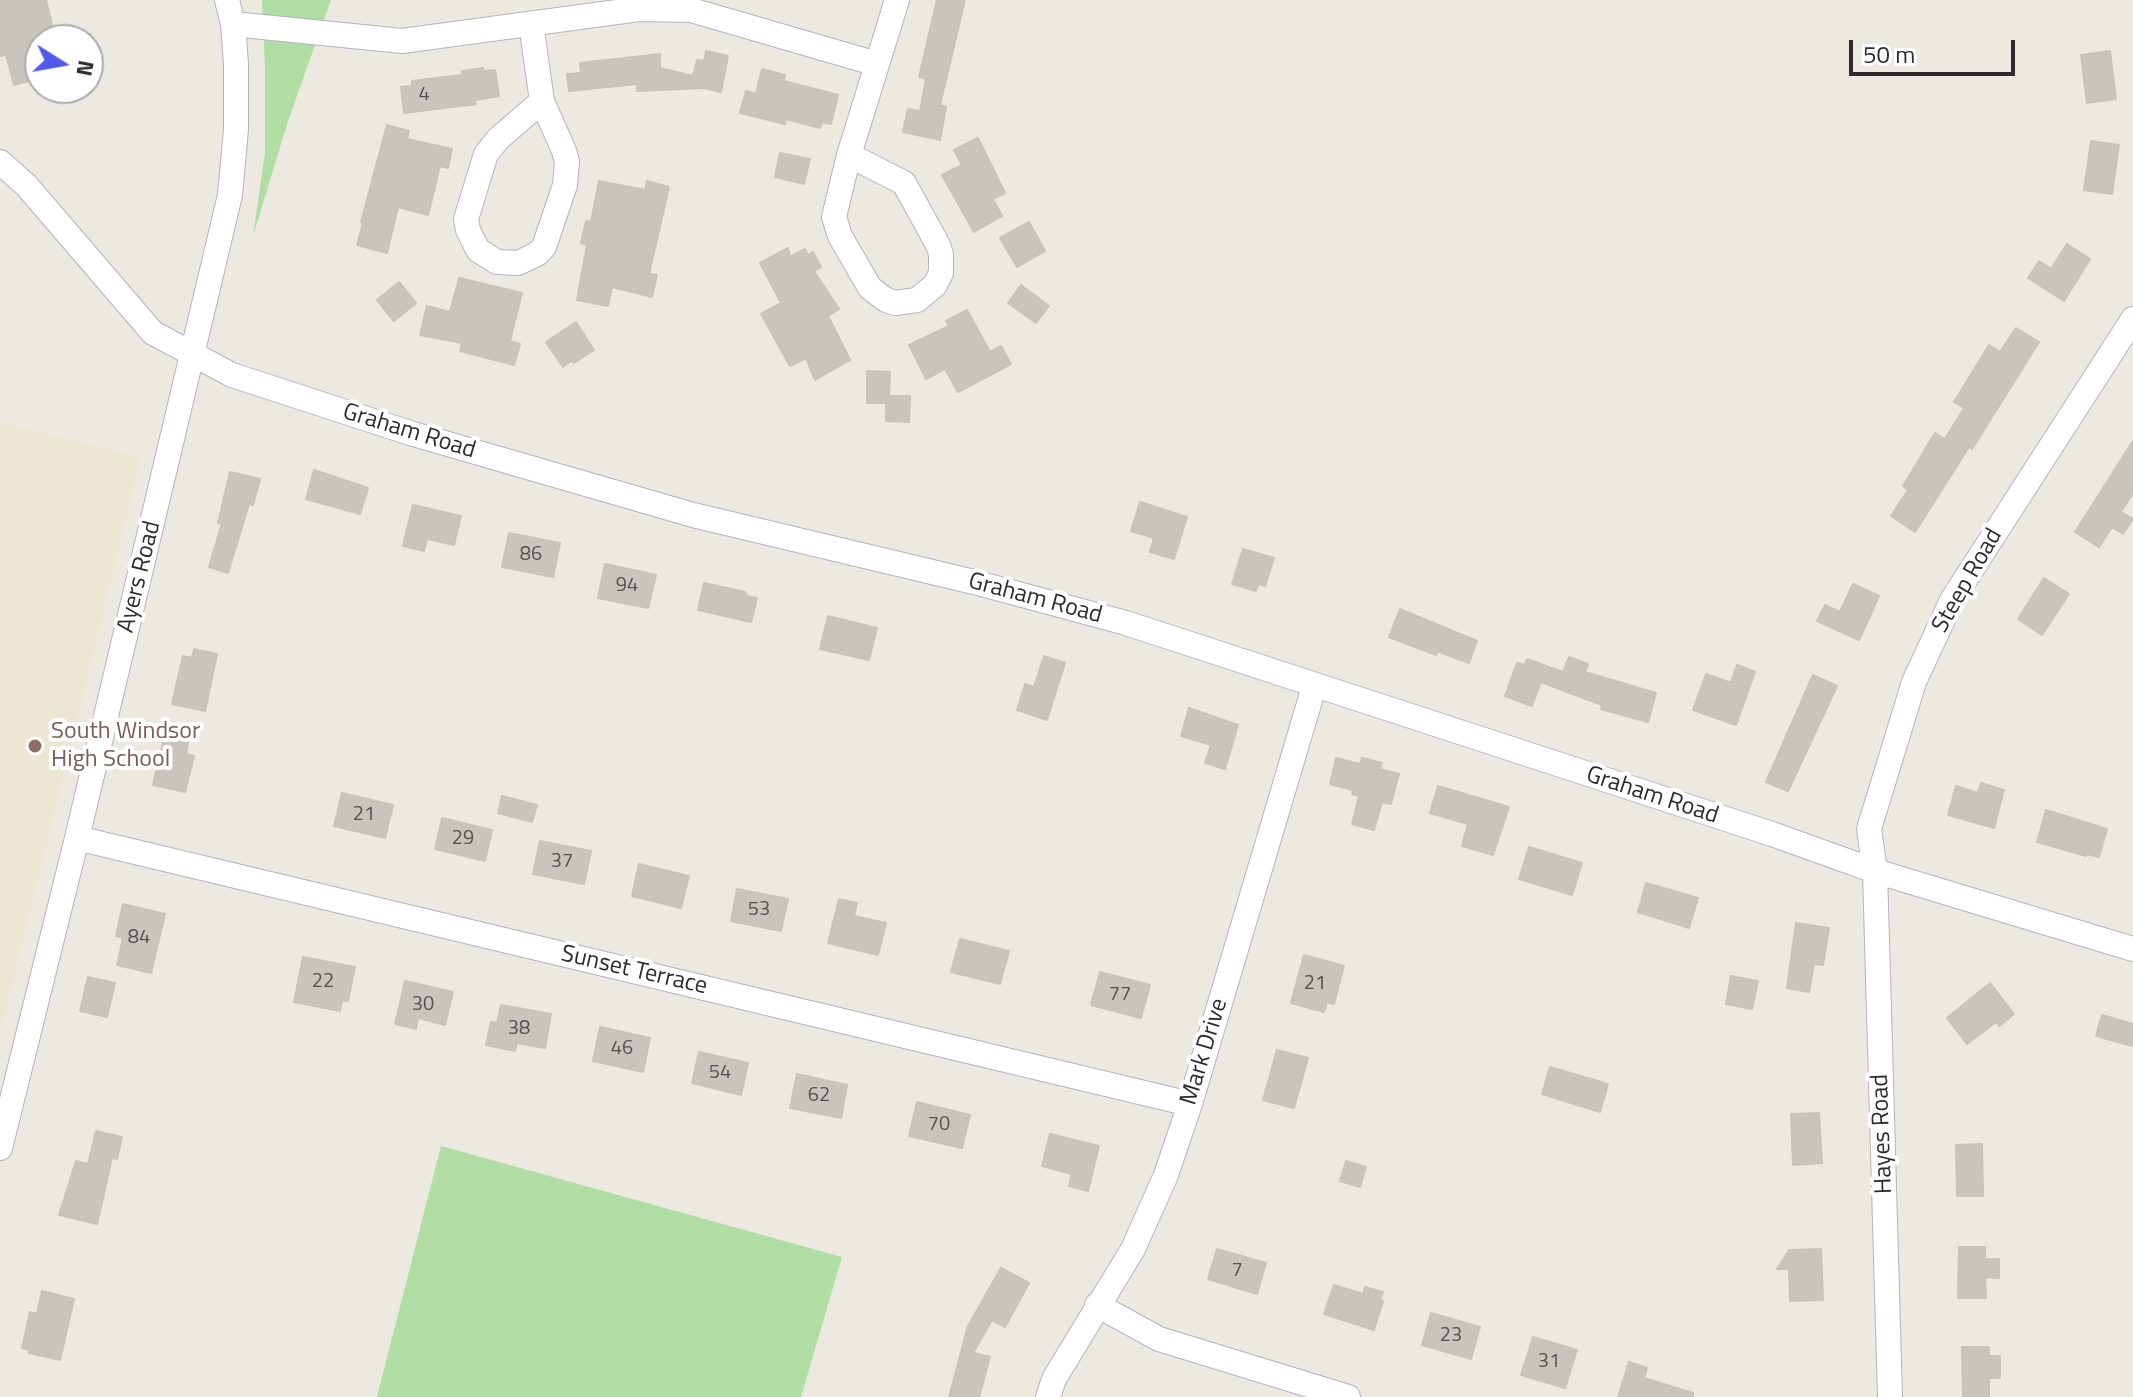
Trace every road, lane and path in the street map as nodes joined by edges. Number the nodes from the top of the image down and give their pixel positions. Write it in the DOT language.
graph roads {
  1 [pos="227,0"];
  2 [pos="897,0"];
  3 [pos="707,6"];
  4 [pos="233,24"];
  5 [pos="531,24"];
  6 [pos="877,64"];
  7 [pos="542,101"];
  8 [pos="849,155"];
  9 [pos="0,162"];
  10 [pos="2133,319"];
  11 [pos="193,355"];
  12 [pos="1314,687"];
  13 [pos="77,838"];
  14 [pos="1875,871"];
  15 [pos="2133,949"];
  16 [pos="1190,1104"];
  17 [pos="0,1148"];
  18 [pos="1097,1305"];
  19 [pos="1048,1397"];
  20 [pos="1348,1397"];
  21 [pos="1890,1397"];
  1 -- 4 [label="street, Ayers Road"];
  2 -- 6 [label="street"];
  3 -- 5 [label="street"];
  3 -- 6 [label="street"];
  4 -- 5 [label="street"];
  4 -- 11 [label="street, Ayers Road"];
  5 -- 7 [label="street"];
  6 -- 8 [label="street"];
  7 -- 7 [label="street"];
  8 -- 8 [label="street"];
  9 -- 11 [label="street, Graham Road"];
  10 -- 14 [label="street, Steep Road"];
  11 -- 12 [label="street, Graham Road"];
  11 -- 13 [label="street, Ayers Road"];
  12 -- 14 [label="street, Graham Road"];
  12 -- 16 [label="street, Mark Drive"];
  13 -- 16 [label="street, Sunset Terrace"];
  13 -- 17 [label="street, Ayers Road"];
  14 -- 15 [label="street, Graham Road"];
  14 -- 21 [label="street, Hayes Road"];
  16 -- 18 [label="street, Mark Drive"];
  18 -- 19 [label="street, Mark Drive"];
  18 -- 20 [label="street"];
}
